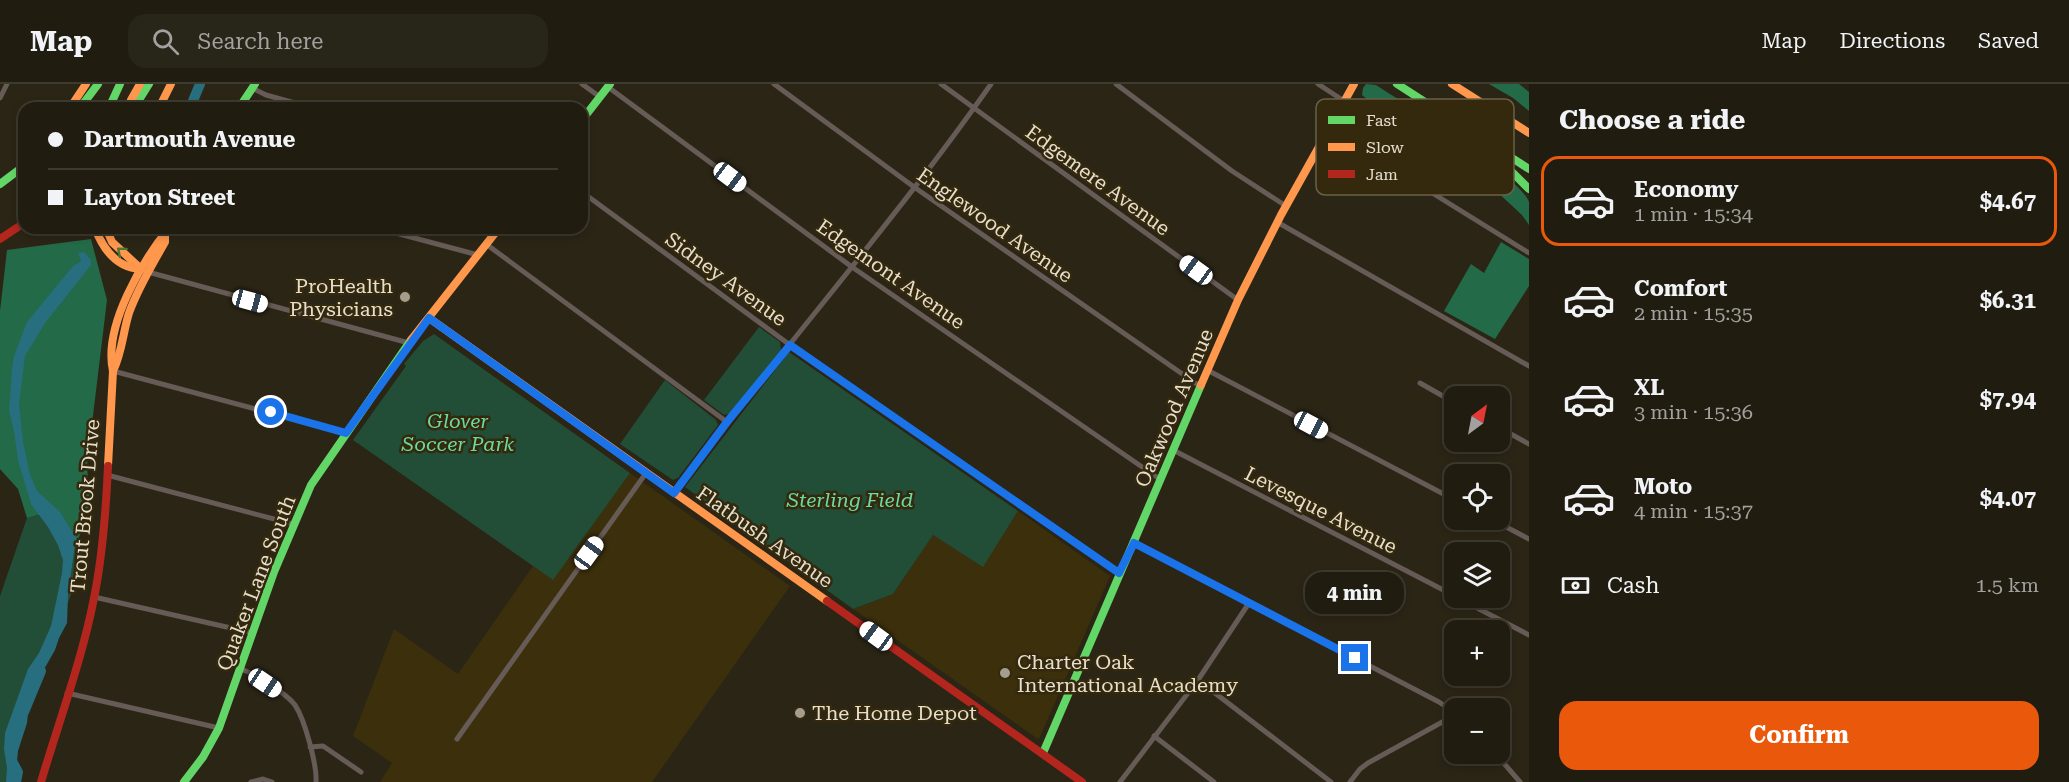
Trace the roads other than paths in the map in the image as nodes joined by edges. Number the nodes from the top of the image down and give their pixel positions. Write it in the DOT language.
graph roads {
  1 [pos="7,84"];
  2 [pos="86,84"];
  3 [pos="98,84"];
  4 [pos="120,84"];
  5 [pos="140,84"];
  6 [pos="149,84"];
  7 [pos="171,84"];
  8 [pos="582,84"];
  9 [pos="774,84"];
  10 [pos="941,84"];
  11 [pos="991,84"];
  12 [pos="1116,84"];
  13 [pos="1318,84"];
  14 [pos="1354,84"];
  15 [pos="1396,84"];
  16 [pos="1452,84"];
  17 [pos="609,85"];
  18 [pos="254,86"];
  19 [pos="600,97"];
  20 [pos="0,98"];
  21 [pos="1341,99"];
  22 [pos="1345,99"];
  23 [pos="1420,99"];
  24 [pos="1475,99"];
  25 [pos="74,102"];
  26 [pos="84,102"];
  27 [pos="112,102"];
  28 [pos="130,102"];
  29 [pos="138,102"];
  30 [pos="162,102"];
  31 [pos="243,102"];
  32 [pos="291,102"];
  33 [pos="974,108"];
  34 [pos="588,112"];
  35 [pos="1514,124"];
  36 [pos="1529,132"];
  37 [pos="1316,152"];
  38 [pos="1514,159"];
  39 [pos="1529,169"];
  40 [pos="18,171"];
  41 [pos="1514,174"];
  42 [pos="0,184"];
  43 [pos="914,187"];
  44 [pos="1529,189"];
  45 [pos="1435,195"];
  46 [pos="588,196"];
  47 [pos="1286,206"];
  48 [pos="1277,222"];
  49 [pos="18,227"];
  50 [pos="98,234"];
  51 [pos="109,234"];
  52 [pos="164,234"];
  53 [pos="399,234"];
  54 [pos="494,234"];
  55 [pos="0,239"];
  56 [pos="486,244"];
  57 [pos="1529,253"];
  58 [pos="478,255"];
  59 [pos="852,267"];
  60 [pos="145,271"];
  61 [pos="1238,300"];
  62 [pos="429,318"];
  63 [pos="409,344"];
  64 [pos="790,345"];
  65 [pos="1529,366"];
  66 [pos="113,370"];
  67 [pos="1209,371"];
  68 [pos="1420,383"];
  69 [pos="1201,387"];
  70 [pos="1444,397"];
  71 [pos="727,422"];
  72 [pos="346,433"];
  73 [pos="1510,434"];
  74 [pos="1529,444"];
  75 [pos="1173,450"];
  76 [pos="646,473"];
  77 [pos="107,476"];
  78 [pos="1161,480"];
  79 [pos="674,493"];
  80 [pos="1444,494"];
  81 [pos="293,524"];
  82 [pos="1510,529"];
  83 [pos="1529,539"];
  84 [pos="1134,543"];
  85 [pos="1119,573"];
  86 [pos="1444,591"];
  87 [pos="94,597"];
  88 [pos="1249,603"];
  89 [pos="1477,608"];
  90 [pos="253,633"];
  91 [pos="1529,635"];
  92 [pos="241,669"];
  93 [pos="1198,680"];
  94 [pos="67,693"];
  95 [pos="1444,706"];
  96 [pos="1444,720"];
  97 [pos="219,728"];
  98 [pos="1154,736"];
  99 [pos="457,739"];
  100 [pos="310,747"];
  101 [pos="1042,753"];
  102 [pos="1504,764"];
  103 [pos="361,772"];
  104 [pos="1322,775"];
  105 [pos="41,782"];
  106 [pos="184,782"];
  107 [pos="251,782"];
  108 [pos="272,782"];
  109 [pos="316,782"];
  110 [pos="1082,782"];
  111 [pos="1120,782"];
  112 [pos="1214,782"];
  113 [pos="1316,782"];
  114 [pos="1331,782"];
  115 [pos="1350,782"];
  116 [pos="1520,782"];
  1 -- 20 [label="street"];
  2 -- 25 [label="main road"];
  3 -- 26 [label="main road"];
  4 -- 27 [label="main road"];
  5 -- 28 [label="main road"];
  6 -- 29 [label="main road"];
  7 -- 30 [label="main road"];
  8 -- 19 [label="street"];
  9 -- 43 [label="street, Englewood Avenue"];
  10 -- 33 [label="street, Edgemere Avenue"];
  11 -- 33 [label="street"];
  12 -- 47 [label="street"];
  13 -- 21 [label="street"];
  14 -- 22 [label="main road, Oakwood Avenue"];
  15 -- 23 [label="main road"];
  16 -- 24 [label="main road"];
  17 -- 19 [label="main road"];
  17 -- 59 [label="street, Edgemont Avenue"];
  18 -- 31 [label="main road"];
  18 -- 32 [label="street"];
  19 -- 34 [label="main road"];
  33 -- 43 [label="street"];
  33 -- 61 [label="street, Edgemere Avenue"];
  35 -- 36 [label="main road"];
  37 -- 47 [label="main road, Oakwood Avenue"];
  38 -- 39 [label="main road"];
  40 -- 42 [label="main road"];
  41 -- 44 [label="main road"];
  43 -- 59 [label="street"];
  43 -- 69 [label="street, Englewood Avenue"];
  45 -- 57 [label="street"];
  46 -- 64 [label="street, Sidney Avenue"];
  47 -- 48 [label="main road, Oakwood Avenue"];
  48 -- 61 [label="main road, Oakwood Avenue"];
  48 -- 65 [label="street"];
  49 -- 55 [label="main road"];
  50 -- 60 [label="main road"];
  60 -- 51 [label="main road, one-way"];
  52 -- 60 [label="main road, Trout Brook Drive"];
  53 -- 58 [label="street"];
  54 -- 56 [label="main road, Quaker Lane South"];
  56 -- 58 [label="main road, Quaker Lane South"];
  56 -- 71 [label="street"];
  58 -- 62 [label="main road, Quaker Lane South"];
  59 -- 64 [label="street"];
  59 -- 78 [label="street, Edgemont Avenue"];
  60 -- 63 [label="street"];
  60 -- 66 [label="main road, Trout Brook Drive"];
  61 -- 67 [label="main road, Oakwood Avenue"];
  62 -- 63 [label="main road, Quaker Lane South"];
  62 -- 76 [label="main road, Flatbush Avenue"];
  63 -- 72 [label="main road, Quaker Lane South"];
  64 -- 71 [label="street"];
  64 -- 85 [label="street, Sidney Avenue"];
  66 -- 72 [label="street"];
  66 -- 77 [label="main road, Trout Brook Drive"];
  67 -- 69 [label="main road, Oakwood Avenue"];
  67 -- 80 [label="street"];
  68 -- 70 [label="street"];
  69 -- 75 [label="main road, Oakwood Avenue"];
  71 -- 79 [label="street"];
  72 -- 81 [label="main road, Quaker Lane South"];
  73 -- 74 [label="street"];
  75 -- 78 [label="main road, Oakwood Avenue"];
  75 -- 86 [label="street, Levesque Avenue"];
  76 -- 79 [label="main road, Flatbush Avenue"];
  76 -- 99 [label="street"];
  77 -- 81 [label="street"];
  77 -- 87 [label="main road, Trout Brook Drive"];
  78 -- 84 [label="main road, Oakwood Avenue"];
  79 -- 101 [label="main road, Flatbush Avenue"];
  81 -- 90 [label="main road, Quaker Lane South"];
  82 -- 83 [label="street"];
  84 -- 85 [label="main road, Oakwood Avenue"];
  84 -- 88 [label="street"];
  85 -- 101 [label="main road, Oakwood Avenue"];
  87 -- 90 [label="street"];
  87 -- 94 [label="main road, Trout Brook Drive"];
  88 -- 93 [label="street"];
  88 -- 95 [label="street"];
  89 -- 91 [label="street, Levesque Avenue"];
  90 -- 92 [label="main road, Quaker Lane South"];
  92 -- 97 [label="main road, Quaker Lane South"];
  92 -- 100 [label="street"];
  93 -- 98 [label="street"];
  93 -- 104 [label="street"];
  94 -- 97 [label="street"];
  94 -- 105 [label="main road, Trout Brook Drive"];
  96 -- 115 [label="street"];
  97 -- 106 [label="main road, Quaker Lane South"];
  98 -- 111 [label="street"];
  98 -- 112 [label="street"];
  100 -- 103 [label="street"];
  100 -- 109 [label="street"];
  101 -- 110 [label="main road, Flatbush Avenue"];
  102 -- 116 [label="street"];
  104 -- 113 [label="street"];
  104 -- 114 [label="street"];
  107 -- 108 [label="street"];
}
